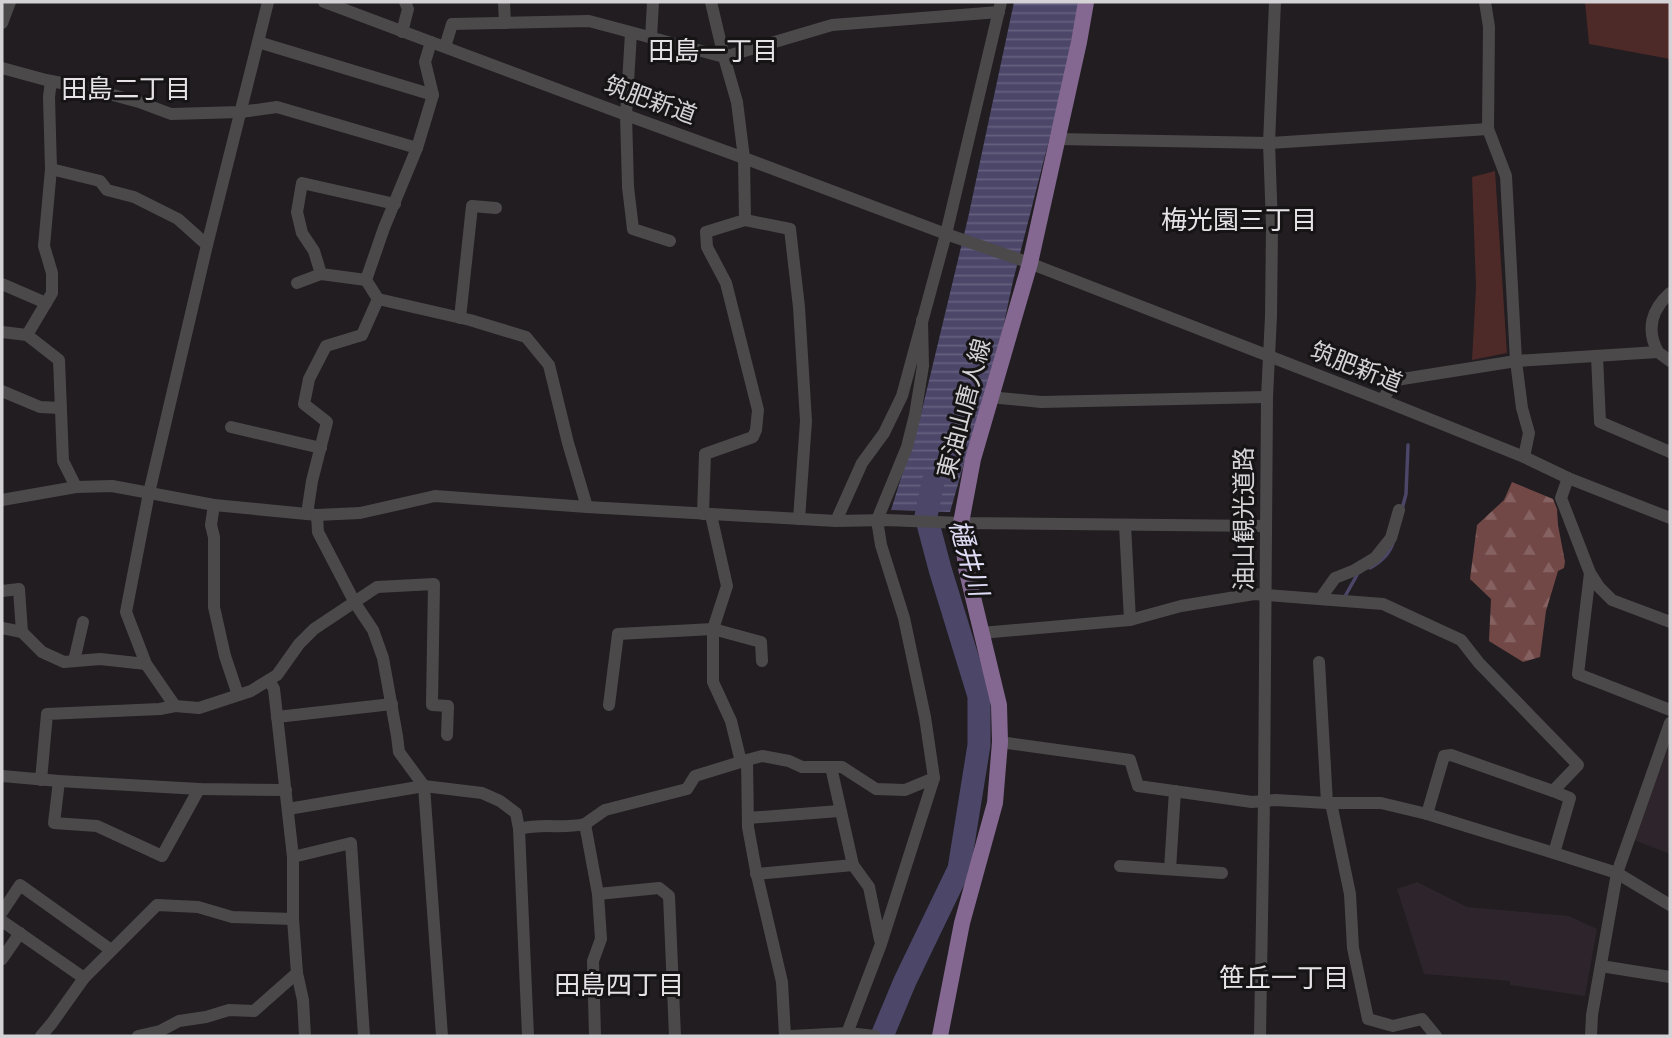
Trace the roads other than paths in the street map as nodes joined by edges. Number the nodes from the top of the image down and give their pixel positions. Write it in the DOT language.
graph roads {
  1 [pos="10,2"];
  2 [pos="268,2"];
  3 [pos="324,2"];
  4 [pos="405,2"];
  5 [pos="504,2"];
  6 [pos="653,2"];
  7 [pos="711,2"];
  8 [pos="1089,2"];
  9 [pos="1275,2"];
  10 [pos="1485,2"];
  11 [pos="1000,7"];
  12 [pos="2,23"];
  13 [pos="505,23"];
  14 [pos="402,32"];
  15 [pos="631,33"];
  16 [pos="651,38"];
  17 [pos="258,42"];
  18 [pos="431,42"];
  19 [pos="444,47"];
  20 [pos="724,57"];
  21 [pos="2,68"];
  22 [pos="51,81"];
  23 [pos="433,95"];
  24 [pos="241,112"];
  25 [pos="625,115"];
  26 [pos="1488,129"];
  27 [pos="1057,139"];
  28 [pos="1269,143"];
  29 [pos="417,148"];
  30 [pos="744,158"];
  31 [pos="51,169"];
  32 [pos="395,204"];
  33 [pos="496,208"];
  34 [pos="745,220"];
  35 [pos="946,234"];
  36 [pos="670,241"];
  37 [pos="207,245"];
  38 [pos="1027,262"];
  39 [pos="321,274"];
  40 [pos="366,280"];
  41 [pos="297,283"];
  42 [pos="2,284"];
  43 [pos="1670,293"];
  44 [pos="378,299"];
  45 [pos="46,303"];
  46 [pos="460,318"];
  47 [pos="922,320"];
  48 [pos="2,332"];
  49 [pos="27,335"];
  50 [pos="1658,352"];
  51 [pos="1597,356"];
  52 [pos="1269,357"];
  53 [pos="1516,361"];
  54 [pos="1670,361"];
  55 [pos="2,391"];
  56 [pos="991,395"];
  57 [pos="1267,397"];
  58 [pos="1382,400"];
  59 [pos="61,408"];
  60 [pos="231,427"];
  61 [pos="321,448"];
  62 [pos="1670,452"];
  63 [pos="1524,457"];
  64 [pos="1568,478"];
  65 [pos="76,487"];
  66 [pos="149,493"];
  67 [pos="2,500"];
  68 [pos="214,505"];
  69 [pos="587,508"];
  70 [pos="1399,510"];
  71 [pos="312,515"];
  72 [pos="707,515"];
  73 [pos="1670,518"];
  74 [pos="799,519"];
  75 [pos="881,520"];
  76 [pos="836,521"];
  77 [pos="955,523"];
  78 [pos="1125,525"];
  79 [pos="1265,526"];
  80 [pos="1590,573"];
  81 [pos="2,591"];
  82 [pos="1265,594"];
  83 [pos="1321,599"];
  84 [pos="355,603"];
  85 [pos="1130,620"];
  86 [pos="83,622"];
  87 [pos="1670,622"];
  88 [pos="2,628"];
  89 [pos="713,629"];
  90 [pos="23,632"];
  91 [pos="981,633"];
  92 [pos="74,661"];
  93 [pos="762,661"];
  94 [pos="1319,662"];
  95 [pos="146,664"];
  96 [pos="269,680"];
  97 [pos="238,695"];
  98 [pos="392,704"];
  99 [pos="608,705"];
  100 [pos="176,706"];
  101 [pos="1670,710"];
  102 [pos="277,717"];
  103 [pos="1670,723"];
  104 [pos="447,735"];
  105 [pos="1000,742"];
  106 [pos="744,761"];
  107 [pos="831,768"];
  108 [pos="2,776"];
  109 [pos="934,778"];
  110 [pos="41,780"];
  111 [pos="59,781"];
  112 [pos="424,786"];
  113 [pos="199,789"];
  114 [pos="286,790"];
  115 [pos="1175,791"];
  116 [pos="1553,791"];
  117 [pos="1264,801"];
  118 [pos="1329,803"];
  119 [pos="288,809"];
  120 [pos="839,811"];
  121 [pos="1427,814"];
  122 [pos="748,818"];
  123 [pos="585,824"];
  124 [pos="519,829"];
  125 [pos="1554,853"];
  126 [pos="293,857"];
  127 [pos="853,865"];
  128 [pos="1120,866"];
  129 [pos="1170,869"];
  130 [pos="1222,873"];
  131 [pos="1617,873"];
  132 [pos="756,874"];
  133 [pos="598,894"];
  134 [pos="1670,905"];
  135 [pos="2,912"];
  136 [pos="293,919"];
  137 [pos="2,920"];
  138 [pos="20,933"];
  139 [pos="881,944"];
  140 [pos="111,950"];
  141 [pos="2,959"];
  142 [pos="1601,966"];
  143 [pos="297,972"];
  144 [pos="1670,977"];
  145 [pos="84,978"];
  146 [pos="851,1034"];
  147 [pos="41,1036"];
  148 [pos="138,1036"];
  149 [pos="305,1036"];
  150 [pos="364,1036"];
  151 [pos="442,1036"];
  152 [pos="528,1036"];
  153 [pos="595,1036"];
  154 [pos="675,1036"];
  155 [pos="785,1036"];
  156 [pos="791,1036"];
  157 [pos="876,1036"];
  158 [pos="940,1036"];
  159 [pos="1260,1036"];
  160 [pos="1436,1036"];
  161 [pos="1591,1036"];
  1 -- 12 [label="street"];
  2 -- 17 [label="street"];
  3 -- 14 [label="street, 筑肥新道"];
  4 -- 14 [label="street"];
  5 -- 13 [label="street"];
  6 -- 16 [label="street"];
  7 -- 20 [label="street"];
  8 -- 27 [label="main road, 東油山唐人線"];
  9 -- 28 [label="street, 油山観光道路"];
  10 -- 26 [label="street"];
  11 -- 20 [label="street"];
  11 -- 35 [label="street"];
  13 -- 15 [label="street"];
  13 -- 19 [label="street"];
  14 -- 18 [label="street, 筑肥新道"];
  15 -- 16 [label="street"];
  15 -- 25 [label="street"];
  16 -- 20 [label="street"];
  17 -- 23 [label="street"];
  17 -- 24 [label="street"];
  18 -- 19 [label="street, 筑肥新道"];
  18 -- 23 [label="street"];
  19 -- 25 [label="street, 筑肥新道"];
  20 -- 30 [label="street"];
  21 -- 22 [label="street"];
  22 -- 24 [label="street"];
  22 -- 31 [label="street"];
  23 -- 29 [label="street"];
  24 -- 29 [label="street"];
  24 -- 37 [label="street"];
  25 -- 30 [label="street, 筑肥新道"];
  25 -- 36 [label="street"];
  26 -- 28 [label="street"];
  26 -- 53 [label="street"];
  27 -- 28 [label="street"];
  27 -- 38 [label="main road, 東油山唐人線"];
  28 -- 52 [label="street, 油山観光道路"];
  29 -- 32 [label="street"];
  30 -- 34 [label="street"];
  30 -- 35 [label="street, 筑肥新道"];
  31 -- 37 [label="street"];
  31 -- 45 [label="street"];
  32 -- 39 [label="street"];
  32 -- 40 [label="street"];
  33 -- 46 [label="street"];
  34 -- 72 [label="street"];
  34 -- 74 [label="street"];
  35 -- 38 [label="street, 筑肥新道"];
  35 -- 47 [label="street"];
  37 -- 66 [label="street"];
  38 -- 52 [label="street, 筑肥新道"];
  38 -- 56 [label="main road, 東油山唐人線"];
  39 -- 40 [label="street"];
  39 -- 41 [label="street"];
  40 -- 44 [label="street"];
  42 -- 45 [label="street"];
  43 -- 50 [label="street"];
  44 -- 46 [label="street"];
  44 -- 61 [label="street"];
  45 -- 49 [label="street"];
  46 -- 69 [label="street"];
  47 -- 75 [label="street"];
  47 -- 76 [label="street"];
  48 -- 49 [label="street"];
  49 -- 59 [label="street"];
  50 -- 51 [label="street"];
  50 -- 54 [label="street"];
  51 -- 53 [label="street"];
  51 -- 62 [label="street"];
  52 -- 57 [label="street, 油山観光道路"];
  52 -- 58 [label="street, 筑肥新道"];
  53 -- 58 [label="street"];
  53 -- 63 [label="street"];
  55 -- 59 [label="street"];
  56 -- 57 [label="street"];
  56 -- 77 [label="main road, 東油山唐人線"];
  57 -- 79 [label="street, 油山観光道路"];
  58 -- 63 [label="street, 筑肥新道"];
  59 -- 65 [label="street"];
  60 -- 61 [label="street"];
  61 -- 71 [label="street"];
  63 -- 64 [label="street, 筑肥新道"];
  64 -- 73 [label="street, 筑肥新道"];
  64 -- 80 [label="street"];
  65 -- 66 [label="street"];
  65 -- 67 [label="street"];
  66 -- 68 [label="street"];
  66 -- 95 [label="street"];
  68 -- 71 [label="street"];
  68 -- 97 [label="street"];
  69 -- 71 [label="street"];
  69 -- 72 [label="street"];
  70 -- 83 [label="street"];
  71 -- 84 [label="street"];
  72 -- 74 [label="street"];
  72 -- 89 [label="street"];
  74 -- 76 [label="street"];
  75 -- 76 [label="street"];
  75 -- 77 [label="street"];
  75 -- 109 [label="street"];
  77 -- 78 [label="street"];
  77 -- 91 [label="main road, 東油山唐人線"];
  78 -- 79 [label="street"];
  78 -- 85 [label="street"];
  79 -- 82 [label="street, 油山観光道路"];
  80 -- 87 [label="street"];
  80 -- 101 [label="street"];
  81 -- 90 [label="street"];
  82 -- 83 [label="street"];
  82 -- 85 [label="street"];
  82 -- 117 [label="street, 油山観光道路"];
  83 -- 116 [label="street"];
  84 -- 96 [label="street"];
  84 -- 98 [label="street"];
  84 -- 104 [label="street"];
  85 -- 91 [label="street"];
  86 -- 92 [label="street"];
  88 -- 90 [label="street"];
  89 -- 93 [label="street"];
  89 -- 99 [label="street"];
  89 -- 106 [label="street"];
  90 -- 92 [label="street"];
  91 -- 105 [label="main road, 東油山唐人線"];
  92 -- 95 [label="street"];
  94 -- 118 [label="street"];
  95 -- 100 [label="street"];
  96 -- 97 [label="street"];
  96 -- 102 [label="street"];
  97 -- 100 [label="street"];
  98 -- 102 [label="street"];
  98 -- 112 [label="street"];
  100 -- 110 [label="street"];
  102 -- 114 [label="street"];
  103 -- 131 [label="street"];
  105 -- 115 [label="street"];
  105 -- 158 [label="main road, 東油山唐人線"];
  106 -- 107 [label="street"];
  106 -- 122 [label="street"];
  106 -- 123 [label="street"];
  107 -- 109 [label="street"];
  107 -- 120 [label="street"];
  108 -- 110 [label="street"];
  109 -- 139 [label="street"];
  110 -- 111 [label="street"];
  111 -- 113 [label="street"];
  111 -- 113 [label="street"];
  112 -- 119 [label="street"];
  112 -- 124 [label="street"];
  112 -- 151 [label="street"];
  113 -- 114 [label="street"];
  114 -- 119 [label="street"];
  115 -- 117 [label="street"];
  115 -- 129 [label="street"];
  116 -- 121 [label="street"];
  116 -- 125 [label="street"];
  117 -- 118 [label="street"];
  117 -- 159 [label="street, 油山観光道路"];
  118 -- 121 [label="street"];
  118 -- 160 [label="street"];
  119 -- 126 [label="street"];
  120 -- 122 [label="street"];
  120 -- 127 [label="street"];
  121 -- 125 [label="street"];
  122 -- 132 [label="street"];
  123 -- 124 [label="street"];
  123 -- 133 [label="street"];
  124 -- 152 [label="street"];
  125 -- 131 [label="street"];
  126 -- 136 [label="street"];
  126 -- 150 [label="street"];
  127 -- 132 [label="street"];
  127 -- 139 [label="street"];
  128 -- 129 [label="street"];
  129 -- 130 [label="street"];
  131 -- 134 [label="street"];
  131 -- 142 [label="street"];
  132 -- 155 [label="street"];
  133 -- 153 [label="street"];
  133 -- 154 [label="street"];
  135 -- 140 [label="street"];
  136 -- 140 [label="street"];
  136 -- 143 [label="street"];
  137 -- 138 [label="street"];
  138 -- 141 [label="street"];
  138 -- 145 [label="street"];
  139 -- 146 [label="street"];
  140 -- 145 [label="street"];
  142 -- 144 [label="street"];
  142 -- 161 [label="street"];
  143 -- 148 [label="street"];
  143 -- 149 [label="street"];
  145 -- 147 [label="street"];
  146 -- 156 [label="street"];
  146 -- 157 [label="street"];
}
